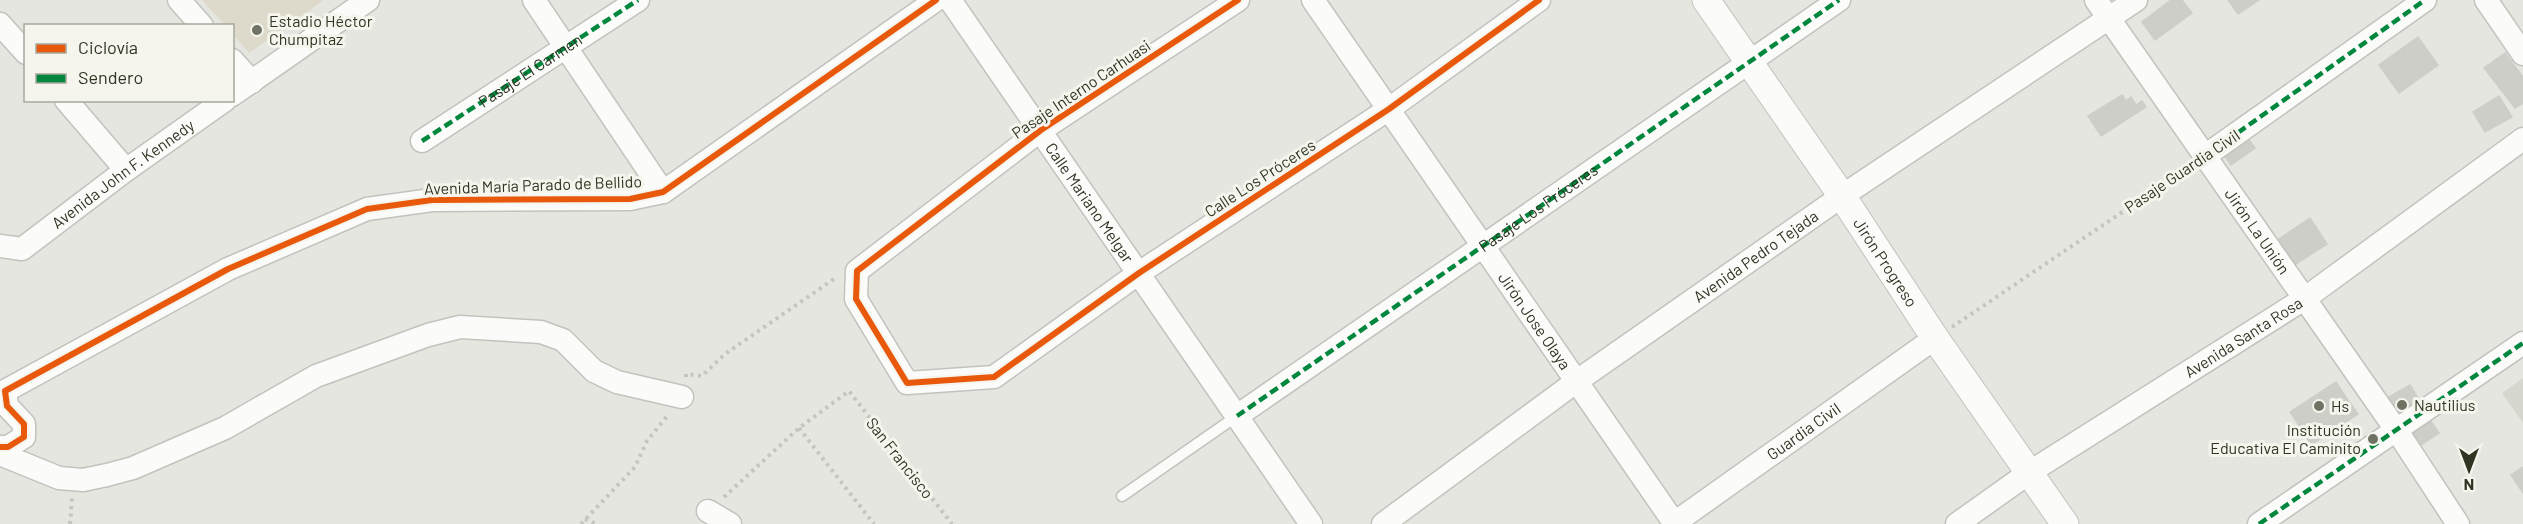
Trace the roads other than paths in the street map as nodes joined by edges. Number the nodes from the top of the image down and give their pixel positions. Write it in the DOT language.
graph roads {
  1 [pos="179,0"];
  2 [pos="368,0"];
  3 [pos="534,0"];
  4 [pos="638,0"];
  5 [pos="936,0"];
  6 [pos="950,0"];
  7 [pos="1238,0"];
  8 [pos="1313,0"];
  9 [pos="1539,0"];
  10 [pos="1706,0"];
  11 [pos="1839,0"];
  12 [pos="2096,0"];
  13 [pos="2136,0"];
  14 [pos="2425,0"];
  15 [pos="2486,0"];
  16 [pos="2109,20"];
  17 [pos="0,24"];
  18 [pos="200,24"];
  19 [pos="566,47"];
  20 [pos="24,51"];
  21 [pos="2523,54"];
  22 [pos="234,62"];
  23 [pos="1749,63"];
  24 [pos="252,82"];
  25 [pos="234,94"];
  26 [pos="68,102"];
  27 [pos="222,102"];
  28 [pos="1389,109"];
  29 [pos="1041,130"];
  30 [pos="2523,139"];
  31 [pos="422,141"];
  32 [pos="2205,156"];
  33 [pos="126,170"];
  34 [pos="663,192"];
  35 [pos="1842,196"];
  36 [pos="1484,246"];
  37 [pos="11,248"];
  38 [pos="1139,273"];
  39 [pos="2304,299"];
  40 [pos="1935,338"];
  41 [pos="2523,343"];
  42 [pos="994,377"];
  43 [pos="1577,381"];
  44 [pos="682,397"];
  45 [pos="1238,416"];
  46 [pos="2397,431"];
  47 [pos="24,437"];
  48 [pos="0,447"];
  49 [pos="0,454"];
  50 [pos="2030,472"];
  51 [pos="58,478"];
  52 [pos="1122,496"];
  53 [pos="708,511"];
  54 [pos="730,524"];
  55 [pos="1311,524"];
  56 [pos="1383,524"];
  57 [pos="1674,524"];
  58 [pos="1957,524"];
  59 [pos="2065,524"];
  60 [pos="2259,524"];
  61 [pos="2458,524"];
  1 -- 18 [label="street"];
  2 -- 24 [label="street"];
  3 -- 19 [label="street"];
  4 -- 19 [label="street, Pasaje El Carmen"];
  5 -- 34 [label="street, Avenida María Parado de Bellido"];
  6 -- 29 [label="street, Calle Mariano Melgar"];
  7 -- 29 [label="street, Pasaje Interno Carhuasi"];
  8 -- 28 [label="street, Jirón Jose Olaya"];
  9 -- 28 [label="street, Calle Los Próceres"];
  10 -- 23 [label="street, Jirón Progreso"];
  11 -- 23 [label="street, Pasaje Los Próceres"];
  12 -- 16 [label="street, Jirón La Unión"];
  13 -- 16 [label="street, Avenida Pedro Tejada"];
  14 -- 32 [label="street, Pasaje Guardia Civil"];
  15 -- 21 [label="street"];
  16 -- 32 [label="street, Jirón La Unión"];
  16 -- 35 [label="street, Avenida Pedro Tejada"];
  17 -- 20 [label="street"];
  19 -- 31 [label="street, Pasaje El Carmen"];
  19 -- 34 [label="street"];
  22 -- 24 [label="street"];
  23 -- 35 [label="street, Jirón Progreso"];
  23 -- 36 [label="street, Pasaje Los Próceres"];
  24 -- 25 [label="street"];
  26 -- 33 [label="street"];
  27 -- 33 [label="street, Avenida John F. Kennedy"];
  28 -- 36 [label="street, Jirón Jose Olaya"];
  28 -- 38 [label="street, Calle Los Próceres"];
  29 -- 38 [label="street, Calle Mariano Melgar"];
  29 -- 42 [label="street, Pasaje Interno Carhuasi"];
  30 -- 39 [label="street, Avenida Santa Rosa"];
  32 -- 39 [label="street, Jirón La Unión"];
  33 -- 37 [label="street, Avenida John F. Kennedy"];
  34 -- 47 [label="street, Avenida María Parado de Bellido"];
  35 -- 40 [label="street, Jirón Progreso"];
  35 -- 43 [label="street, Avenida Pedro Tejada"];
  36 -- 43 [label="street, Jirón Jose Olaya"];
  36 -- 45 [label="street, Pasaje Los Próceres"];
  38 -- 42 [label="street, Calle Los Próceres"];
  38 -- 45 [label="street, Calle Mariano Melgar"];
  39 -- 46 [label="street, Jirón La Unión"];
  39 -- 50 [label="street, Avenida Santa Rosa"];
  40 -- 50 [label="street, Jirón Progreso"];
  40 -- 57 [label="street, Guardia Civil"];
  41 -- 46 [label="street"];
  43 -- 56 [label="street, Avenida Pedro Tejada"];
  43 -- 57 [label="street, Jirón Jose Olaya"];
  44 -- 51 [label="street"];
  45 -- 52 [label="lane"];
  45 -- 55 [label="street, Calle Mariano Melgar"];
  46 -- 60 [label="street"];
  46 -- 61 [label="street, Jirón La Unión"];
  47 -- 48 [label="street"];
  47 -- 51 [label="street"];
  49 -- 51 [label="street"];
  50 -- 58 [label="street, Avenida Santa Rosa"];
  50 -- 59 [label="street, Jirón Progreso"];
  53 -- 54 [label="street"];
}
